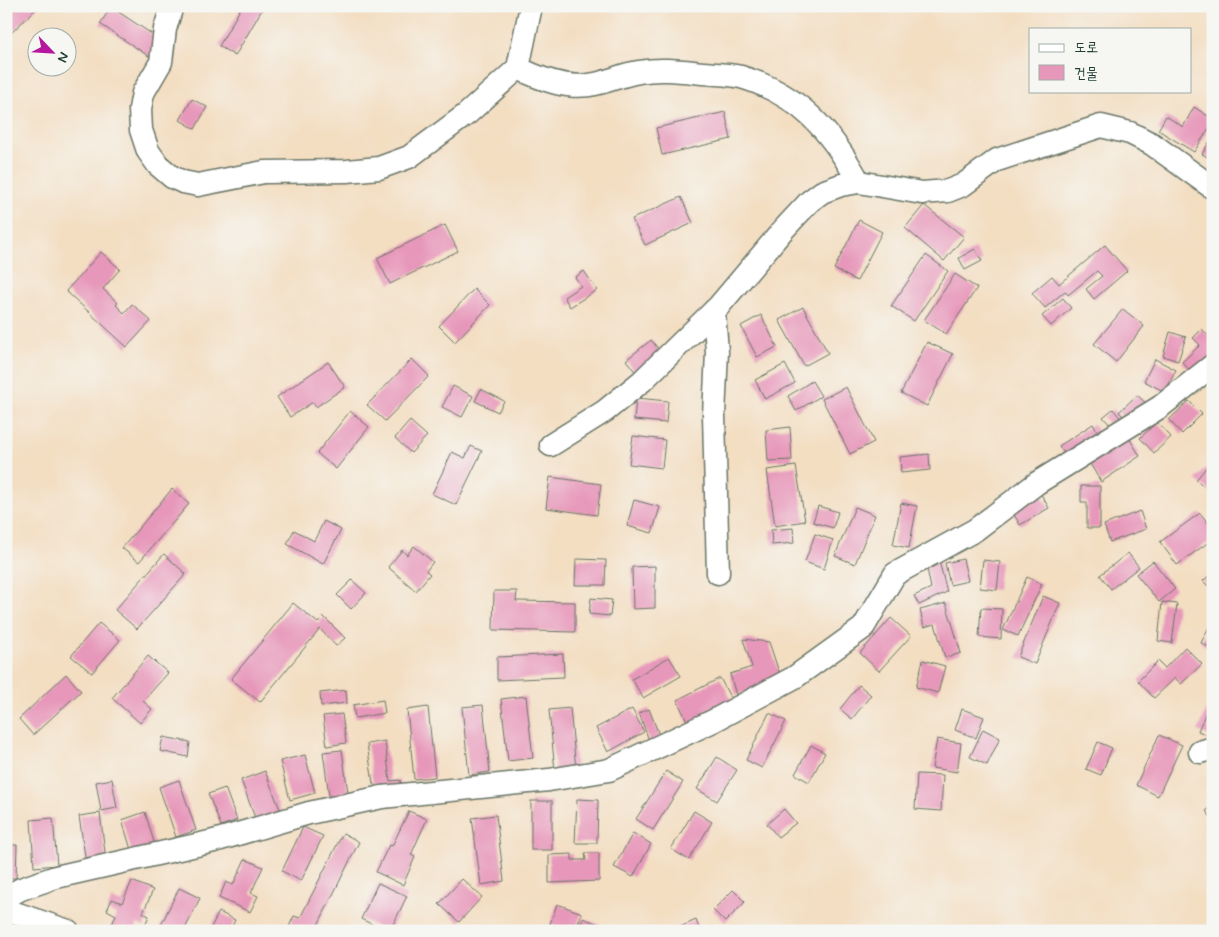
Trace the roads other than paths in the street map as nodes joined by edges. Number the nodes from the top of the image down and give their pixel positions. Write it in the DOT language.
graph roads {
  1 [pos="172,6"];
  2 [pos="531,6"];
  3 [pos="518,68"];
  4 [pos="859,182"];
  5 [pos="1213,188"];
  6 [pos="714,311"];
  7 [pos="1213,365"];
  8 [pos="551,445"];
  9 [pos="718,573"];
  10 [pos="6,896"];
  11 [pos="6,910"];
  12 [pos="68,931"];
  1 -- 3 [label="street"];
  2 -- 3 [label="street"];
  3 -- 4 [label="street"];
  4 -- 5 [label="street"];
  4 -- 6 [label="street"];
  6 -- 8 [label="street"];
  6 -- 9 [label="street"];
  7 -- 10 [label="street"];
  11 -- 12 [label="street"];
}
